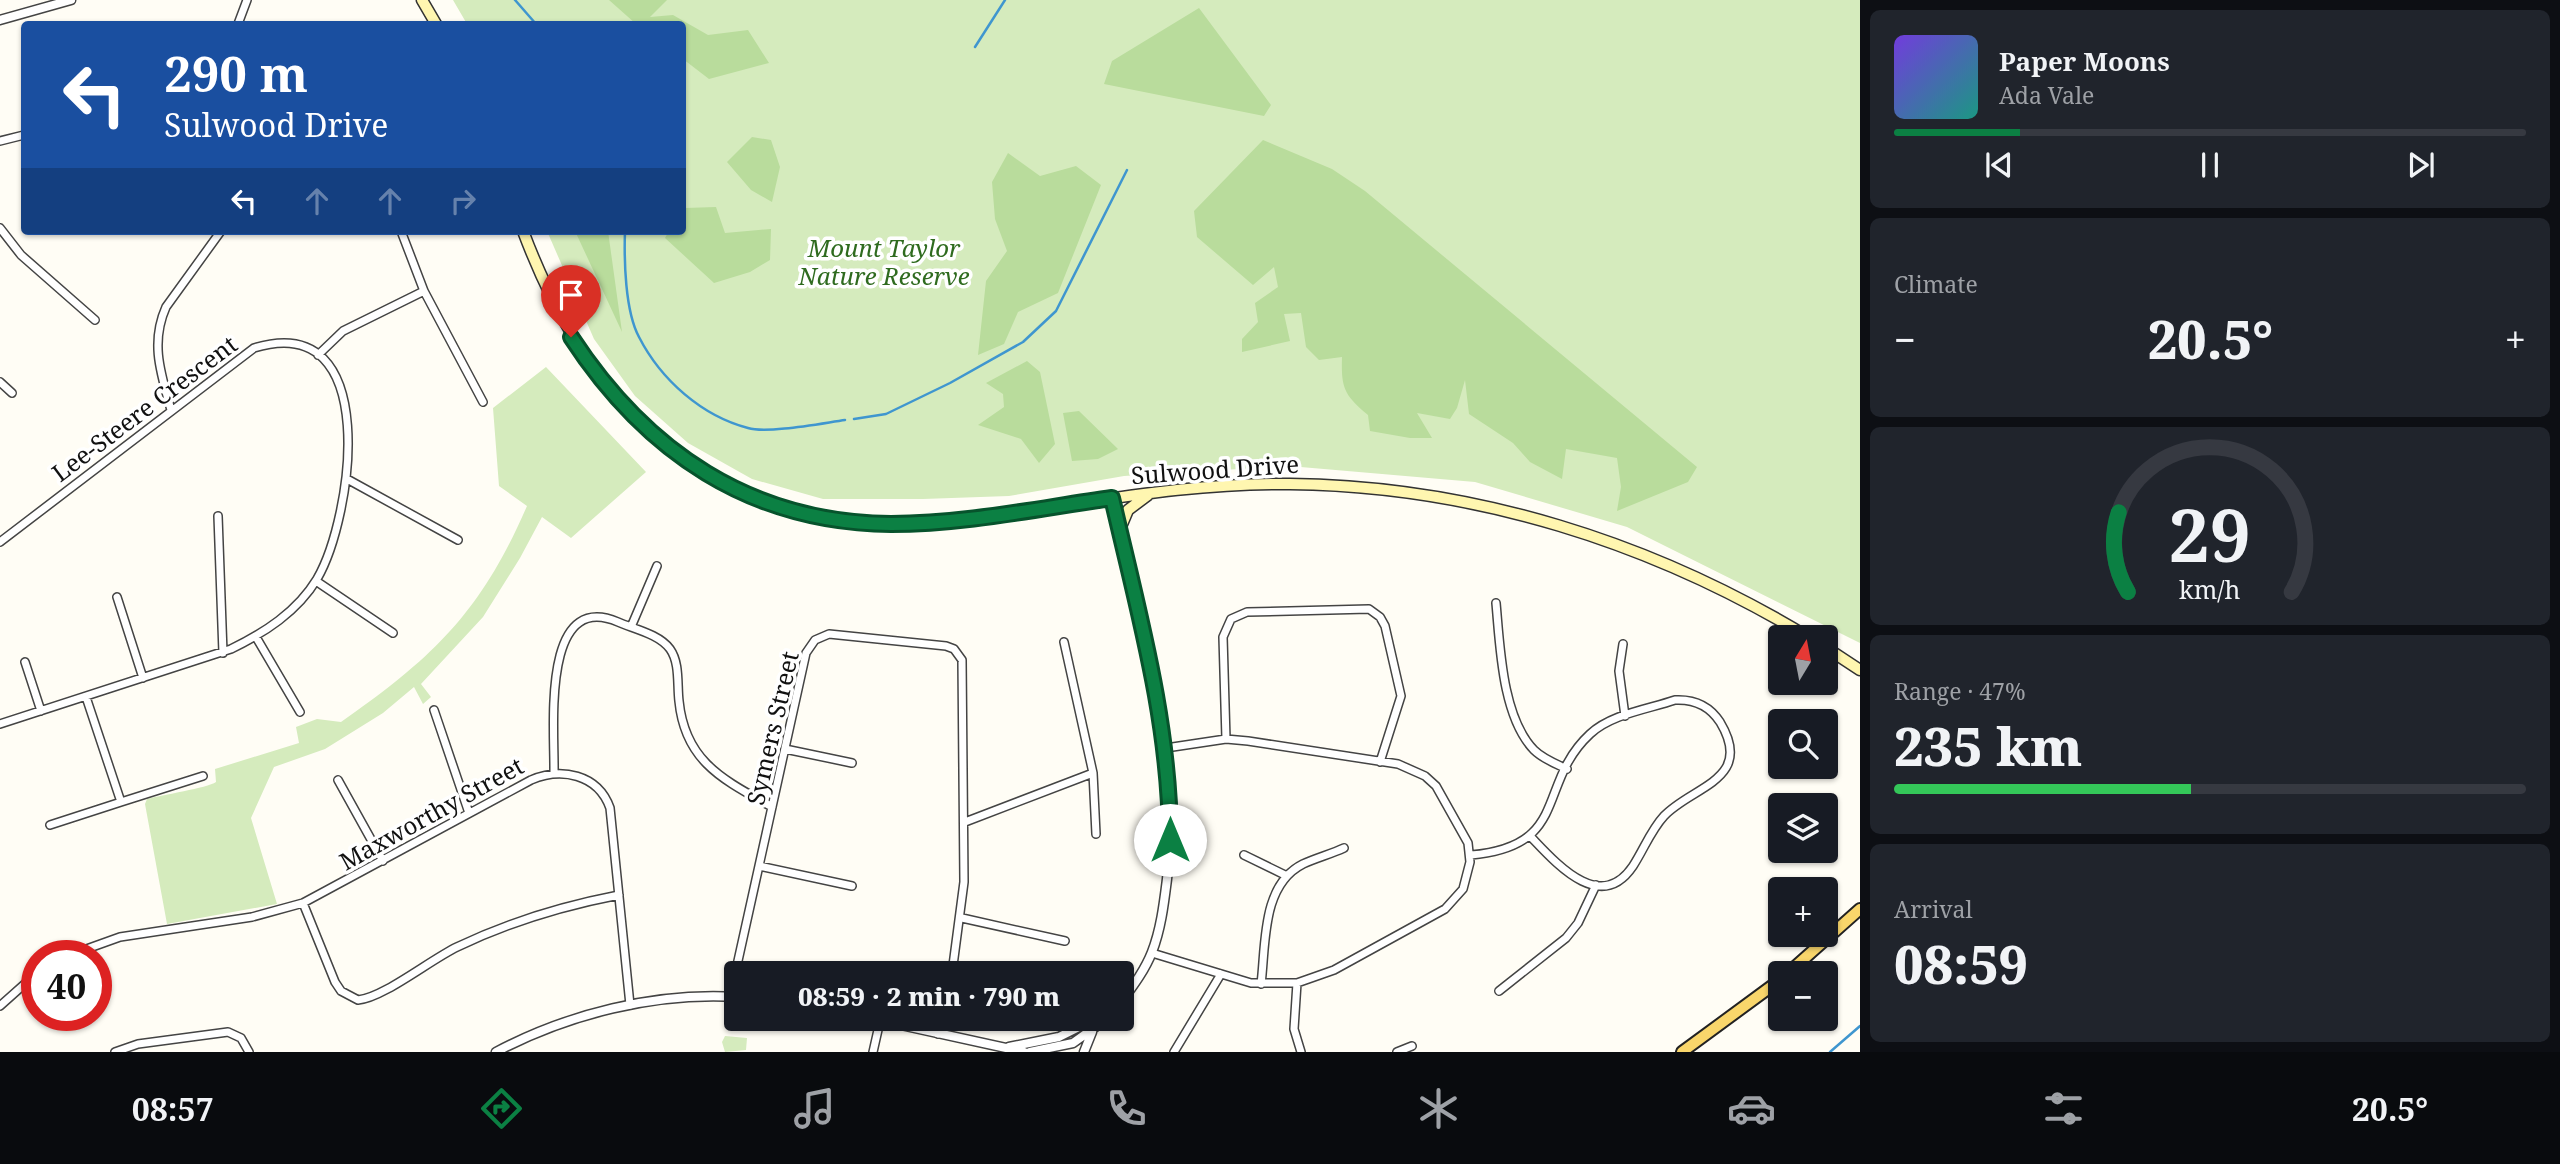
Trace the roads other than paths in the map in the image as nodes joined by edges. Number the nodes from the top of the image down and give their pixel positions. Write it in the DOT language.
graph roads {
  1 [pos="71,0"];
  2 [pos="247,0"];
  3 [pos="422,0"];
  4 [pos="0,20"];
  5 [pos="239,21"];
  6 [pos="434,21"];
  7 [pos="21,136"];
  8 [pos="0,141"];
  9 [pos="0,228"];
  10 [pos="217,235"];
  11 [pos="403,235"];
  12 [pos="525,235"];
  13 [pos="424,291"];
  14 [pos="95,320"];
  15 [pos="318,355"];
  16 [pos="0,382"];
  17 [pos="12,393"];
  18 [pos="483,402"];
  19 [pos="171,410"];
  20 [pos="347,479"];
  21 [pos="1152,492"];
  22 [pos="1112,498"];
  23 [pos="218,516"];
  24 [pos="1120,529"];
  25 [pos="458,540"];
  26 [pos="0,542"];
  27 [pos="657,566"];
  28 [pos="316,581"];
  29 [pos="117,597"];
  30 [pos="1496,603"];
  31 [pos="1788,625"];
  32 [pos="631,627"];
  33 [pos="393,633"];
  34 [pos="256,637"];
  35 [pos="1063,642"];
  36 [pos="1623,644"];
  37 [pos="223,653"];
  38 [pos="1838,656"];
  39 [pos="25,662"];
  40 [pos="1860,670"];
  41 [pos="143,678"];
  42 [pos="86,697"];
  43 [pos="434,710"];
  44 [pos="41,711"];
  45 [pos="300,712"];
  46 [pos="1625,716"];
  47 [pos="0,724"];
  48 [pos="1226,739"];
  49 [pos="785,748"];
  50 [pos="1166,748"];
  51 [pos="1380,762"];
  52 [pos="852,764"];
  53 [pos="1567,769"];
  54 [pos="554,773"];
  55 [pos="1093,773"];
  56 [pos="203,776"];
  57 [pos="338,780"];
  58 [pos="121,802"];
  59 [pos="772,807"];
  60 [pos="470,813"];
  61 [pos="965,822"];
  62 [pos="50,825"];
  63 [pos="1096,834"];
  64 [pos="1530,836"];
  65 [pos="1344,848"];
  66 [pos="1244,855"];
  67 [pos="1471,855"];
  68 [pos="383,861"];
  69 [pos="759,866"];
  70 [pos="1287,876"];
  71 [pos="1596,885"];
  72 [pos="852,886"];
  73 [pos="619,895"];
  74 [pos="303,903"];
  75 [pos="1860,909"];
  76 [pos="962,918"];
  77 [pos="112,940"];
  78 [pos="1065,941"];
  79 [pos="1152,953"];
  80 [pos="740,961"];
  81 [pos="954,961"];
  82 [pos="1802,961"];
  83 [pos="1221,974"];
  84 [pos="1134,981"];
  85 [pos="1297,983"];
  86 [pos="1261,984"];
  87 [pos="21,988"];
  88 [pos="1768,989"];
  89 [pos="1499,991"];
  90 [pos="724,997"];
  91 [pos="630,1005"];
  92 [pos="0,1006"];
  93 [pos="878,1031"];
  94 [pos="925,1031"];
  95 [pos="939,1031"];
  96 [pos="1074,1031"];
  97 [pos="1092,1032"];
  98 [pos="1070,1033"];
  99 [pos="938,1034"];
  100 [pos="1059,1037"];
  101 [pos="1073,1043"];
  102 [pos="989,1044"];
  103 [pos="1412,1046"];
  104 [pos="509,1049"];
  105 [pos="1064,1049"];
  106 [pos="1043,1051"];
  107 [pos="115,1052"];
  108 [pos="249,1052"];
  109 [pos="496,1052"];
  110 [pos="873,1052"];
  111 [pos="1024,1052"];
  112 [pos="1030,1052"];
  113 [pos="1077,1052"];
  114 [pos="1084,1052"];
  115 [pos="1174,1052"];
  116 [pos="1301,1052"];
  117 [pos="1397,1052"];
  118 [pos="1682,1052"];
  1 -- 4 [label="street"];
  2 -- 5 [label="street"];
  3 -- 6 [label="main road"];
  7 -- 8 [label="street"];
  9 -- 14 [label="street"];
  10 -- 19 [label="street"];
  11 -- 13 [label="street"];
  12 -- 22 [label="main road, Sulwood Drive"];
  13 -- 15 [label="street"];
  13 -- 18 [label="street"];
  15 -- 19 [label="street, Lee-Steere Crescent"];
  15 -- 20 [label="street"];
  16 -- 17 [label="street"];
  19 -- 26 [label="street, Lee-Steere Crescent"];
  20 -- 25 [label="street"];
  20 -- 28 [label="street"];
  21 -- 22 [label="main road, Sulwood Drive"];
  21 -- 24 [label="main road"];
  21 -- 31 [label="main road, Sulwood Drive"];
  22 -- 24 [label="street"];
  23 -- 37 [label="street"];
  24 -- 50 [label="street"];
  27 -- 32 [label="street"];
  28 -- 33 [label="street"];
  28 -- 34 [label="street"];
  29 -- 41 [label="street"];
  30 -- 53 [label="street"];
  32 -- 54 [label="street"];
  32 -- 59 [label="street"];
  34 -- 37 [label="street"];
  34 -- 45 [label="street"];
  35 -- 55 [label="street"];
  36 -- 46 [label="street"];
  37 -- 41 [label="street"];
  38 -- 40 [label="main road"];
  39 -- 44 [label="street"];
  41 -- 42 [label="street"];
  42 -- 44 [label="street"];
  42 -- 58 [label="street"];
  43 -- 60 [label="street"];
  44 -- 47 [label="street"];
  46 -- 53 [label="street"];
  46 -- 71 [label="street"];
  48 -- 50 [label="street"];
  48 -- 51 [label="street"];
  48 -- 51 [label="street"];
  49 -- 52 [label="street"];
  49 -- 59 [label="street, Symers Street"];
  49 -- 61 [label="street, Symers Street"];
  50 -- 79 [label="street"];
  51 -- 67 [label="street"];
  53 -- 64 [label="street"];
  54 -- 60 [label="street, Maxworthy Street"];
  54 -- 73 [label="street, Maxworthy Street"];
  55 -- 61 [label="street"];
  55 -- 63 [label="street"];
  56 -- 58 [label="street"];
  57 -- 68 [label="street"];
  58 -- 62 [label="street"];
  59 -- 69 [label="street, Symers Street"];
  60 -- 68 [label="street, Maxworthy Street"];
  61 -- 76 [label="street, Symers Street"];
  64 -- 67 [label="street"];
  64 -- 71 [label="street"];
  65 -- 70 [label="street"];
  66 -- 70 [label="street"];
  67 -- 85 [label="street"];
  68 -- 74 [label="street, Maxworthy Street"];
  69 -- 72 [label="street"];
  69 -- 80 [label="street, Symers Street"];
  70 -- 86 [label="street"];
  71 -- 89 [label="street"];
  73 -- 74 [label="street"];
  73 -- 91 [label="street, Maxworthy Street"];
  74 -- 77 [label="street, Maxworthy Street"];
  75 -- 82 [label="main road"];
  76 -- 78 [label="street"];
  76 -- 81 [label="street, Symers Street"];
  79 -- 83 [label="street"];
  79 -- 84 [label="street"];
  83 -- 86 [label="street"];
  83 -- 115 [label="street"];
  85 -- 86 [label="street"];
  85 -- 116 [label="street"];
  87 -- 92 [label="street"];
  88 -- 118 [label="main road"];
  90 -- 91 [label="street"];
  91 -- 104 [label="street"];
  93 -- 110 [label="street"];
  94 -- 99 [label="street"];
  95 -- 99 [label="street"];
  96 -- 98 [label="street"];
  97 -- 101 [label="street"];
  97 -- 114 [label="street"];
  98 -- 100 [label="street"];
  98 -- 101 [label="street"];
  99 -- 102 [label="street"];
  100 -- 102 [label="street"];
  100 -- 105 [label="street"];
  101 -- 105 [label="street"];
  101 -- 113 [label="street"];
  102 -- 111 [label="street"];
  103 -- 117 [label="street"];
  104 -- 109 [label="street"];
  105 -- 106 [label="street"];
  106 -- 112 [label="street"];
  107 -- 108 [label="street"];
}
